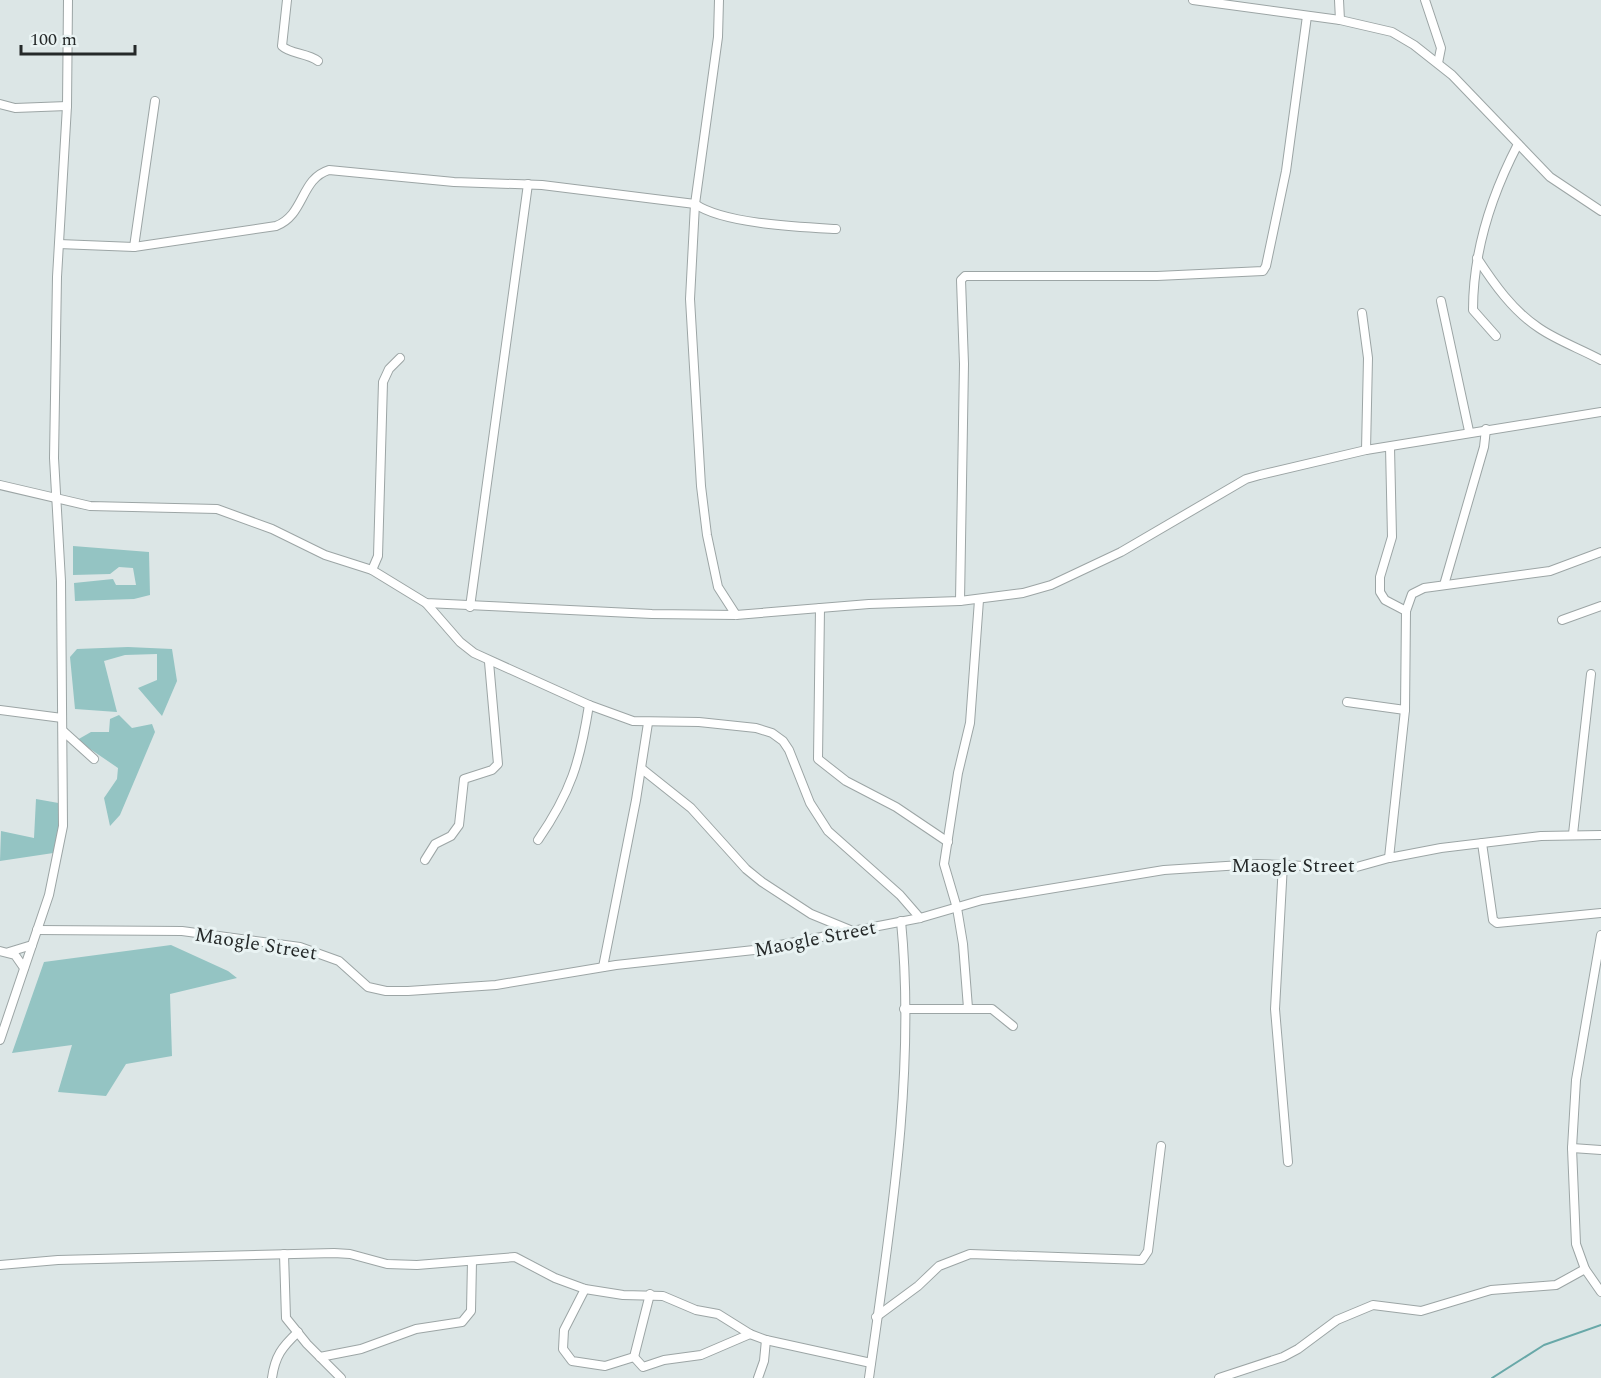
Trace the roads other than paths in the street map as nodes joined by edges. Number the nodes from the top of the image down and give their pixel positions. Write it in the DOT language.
graph roads {
  1 [pos="68,0"];
  2 [pos="288,0"];
  3 [pos="719,0"];
  4 [pos="1193,0"];
  5 [pos="1339,0"];
  6 [pos="1425,0"];
  7 [pos="1307,16"];
  8 [pos="1340,20"];
  9 [pos="318,61"];
  10 [pos="1438,63"];
  11 [pos="155,101"];
  12 [pos="0,104"];
  13 [pos="67,106"];
  14 [pos="1518,144"];
  15 [pos="528,184"];
  16 [pos="695,204"];
  17 [pos="1601,211"];
  18 [pos="836,229"];
  19 [pos="59,244"];
  20 [pos="134,247"];
  21 [pos="1477,258"];
  22 [pos="1441,302"];
  23 [pos="1362,313"];
  24 [pos="1496,336"];
  25 [pos="400,358"];
  26 [pos="1601,360"];
  27 [pos="1601,412"];
  28 [pos="1486,429"];
  29 [pos="1469,431"];
  30 [pos="1390,447"];
  31 [pos="1366,450"];
  32 [pos="0,485"];
  33 [pos="57,499"];
  34 [pos="1601,552"];
  35 [pos="372,570"];
  36 [pos="1444,585"];
  37 [pos="979,600"];
  38 [pos="960,601"];
  39 [pos="426,603"];
  40 [pos="1601,606"];
  41 [pos="470,607"];
  42 [pos="820,608"];
  43 [pos="1406,611"];
  44 [pos="736,615"];
  45 [pos="1562,620"];
  46 [pos="489,662"];
  47 [pos="1591,674"];
  48 [pos="1347,702"];
  49 [pos="589,705"];
  50 [pos="0,710"];
  51 [pos="1405,710"];
  52 [pos="62,718"];
  53 [pos="648,723"];
  54 [pos="63,731"];
  55 [pos="94,759"];
  56 [pos="642,769"];
  57 [pos="1573,834"];
  58 [pos="1601,835"];
  59 [pos="538,840"];
  60 [pos="948,842"];
  61 [pos="1482,843"];
  62 [pos="1389,858"];
  63 [pos="425,860"];
  64 [pos="1283,864"];
  65 [pos="957,909"];
  66 [pos="1601,913"];
  67 [pos="920,918"];
  68 [pos="901,921"];
  69 [pos="37,930"];
  70 [pos="851,930"];
  71 [pos="1601,935"];
  72 [pos="32,945"];
  73 [pos="0,951"];
  74 [pos="9,952"];
  75 [pos="603,967"];
  76 [pos="24,968"];
  77 [pos="1597,976"];
  78 [pos="968,1008"];
  79 [pos="904,1009"];
  80 [pos="1013,1026"];
  81 [pos="0,1040"];
  82 [pos="1161,1146"];
  83 [pos="1572,1148"];
  84 [pos="1601,1150"];
  85 [pos="1288,1162"];
  86 [pos="284,1254"];
  87 [pos="472,1261"];
  88 [pos="0,1265"];
  89 [pos="1585,1269"];
  90 [pos="585,1289"];
  91 [pos="1601,1292"];
  92 [pos="650,1294"];
  93 [pos="876,1317"];
  94 [pos="298,1332"];
  95 [pos="750,1334"];
  96 [pos="766,1340"];
  97 [pos="320,1357"];
  98 [pos="634,1358"];
  99 [pos="871,1363"];
  100 [pos="272,1378"];
  101 [pos="341,1378"];
  102 [pos="758,1378"];
  103 [pos="869,1378"];
  104 [pos="1219,1378"];
  1 -- 13 [label="street"];
  2 -- 9 [label="street"];
  3 -- 16 [label="street"];
  4 -- 7 [label="street"];
  5 -- 8 [label="street"];
  6 -- 10 [label="street"];
  7 -- 8 [label="street"];
  7 -- 38 [label="street"];
  8 -- 10 [label="street"];
  10 -- 14 [label="street"];
  11 -- 20 [label="street"];
  12 -- 13 [label="street"];
  13 -- 19 [label="street"];
  14 -- 17 [label="street"];
  14 -- 21 [label="street"];
  15 -- 16 [label="street"];
  15 -- 20 [label="street"];
  15 -- 41 [label="street"];
  16 -- 18 [label="street"];
  16 -- 44 [label="street"];
  19 -- 20 [label="street"];
  19 -- 33 [label="street"];
  21 -- 24 [label="street"];
  21 -- 26 [label="street"];
  22 -- 29 [label="street"];
  23 -- 31 [label="street"];
  25 -- 35 [label="street"];
  27 -- 28 [label="street"];
  28 -- 29 [label="street"];
  28 -- 36 [label="street"];
  29 -- 30 [label="street"];
  30 -- 31 [label="street"];
  30 -- 43 [label="street"];
  31 -- 37 [label="street"];
  32 -- 33 [label="street"];
  33 -- 35 [label="street"];
  33 -- 52 [label="street"];
  34 -- 36 [label="street"];
  35 -- 39 [label="street"];
  36 -- 43 [label="street"];
  37 -- 38 [label="street"];
  37 -- 60 [label="street"];
  38 -- 42 [label="street"];
  39 -- 41 [label="street"];
  39 -- 46 [label="street"];
  40 -- 45 [label="street"];
  41 -- 44 [label="street"];
  42 -- 44 [label="street"];
  42 -- 60 [label="street"];
  43 -- 51 [label="street"];
  46 -- 49 [label="street"];
  46 -- 63 [label="street"];
  47 -- 57 [label="street"];
  48 -- 51 [label="street"];
  49 -- 53 [label="street"];
  49 -- 59 [label="street"];
  50 -- 52 [label="street"];
  51 -- 62 [label="street"];
  52 -- 54 [label="street"];
  53 -- 56 [label="street"];
  53 -- 67 [label="street"];
  54 -- 55 [label="street"];
  54 -- 69 [label="street"];
  56 -- 70 [label="street"];
  56 -- 75 [label="street"];
  57 -- 58 [label="street, Maogle Street"];
  57 -- 61 [label="street, Maogle Street"];
  60 -- 65 [label="street"];
  61 -- 62 [label="street, Maogle Street"];
  61 -- 66 [label="street"];
  62 -- 64 [label="street, Maogle Street"];
  64 -- 65 [label="street, Maogle Street"];
  64 -- 85 [label="street"];
  65 -- 67 [label="street, Maogle Street"];
  65 -- 78 [label="street"];
  67 -- 68 [label="street, Maogle Street"];
  68 -- 70 [label="street, Maogle Street"];
  68 -- 79 [label="street"];
  69 -- 72 [label="street"];
  69 -- 75 [label="street, Maogle Street"];
  70 -- 75 [label="street, Maogle Street"];
  71 -- 77 [label="street"];
  72 -- 74 [label="street"];
  72 -- 76 [label="street"];
  73 -- 74 [label="street"];
  74 -- 76 [label="street"];
  76 -- 81 [label="street"];
  77 -- 83 [label="street"];
  78 -- 79 [label="street"];
  78 -- 80 [label="street"];
  79 -- 93 [label="street"];
  82 -- 93 [label="street"];
  83 -- 84 [label="street"];
  83 -- 89 [label="street"];
  86 -- 87 [label="street"];
  86 -- 88 [label="street"];
  86 -- 94 [label="street"];
  87 -- 90 [label="street"];
  87 -- 97 [label="street"];
  89 -- 91 [label="street"];
  89 -- 104 [label="street"];
  90 -- 92 [label="street"];
  90 -- 98 [label="street"];
  92 -- 95 [label="street"];
  92 -- 98 [label="street"];
  93 -- 99 [label="street"];
  94 -- 97 [label="street"];
  94 -- 100 [label="street"];
  95 -- 96 [label="street"];
  95 -- 98 [label="street"];
  96 -- 99 [label="street"];
  96 -- 102 [label="street"];
  97 -- 101 [label="street"];
  99 -- 103 [label="street"];
}
